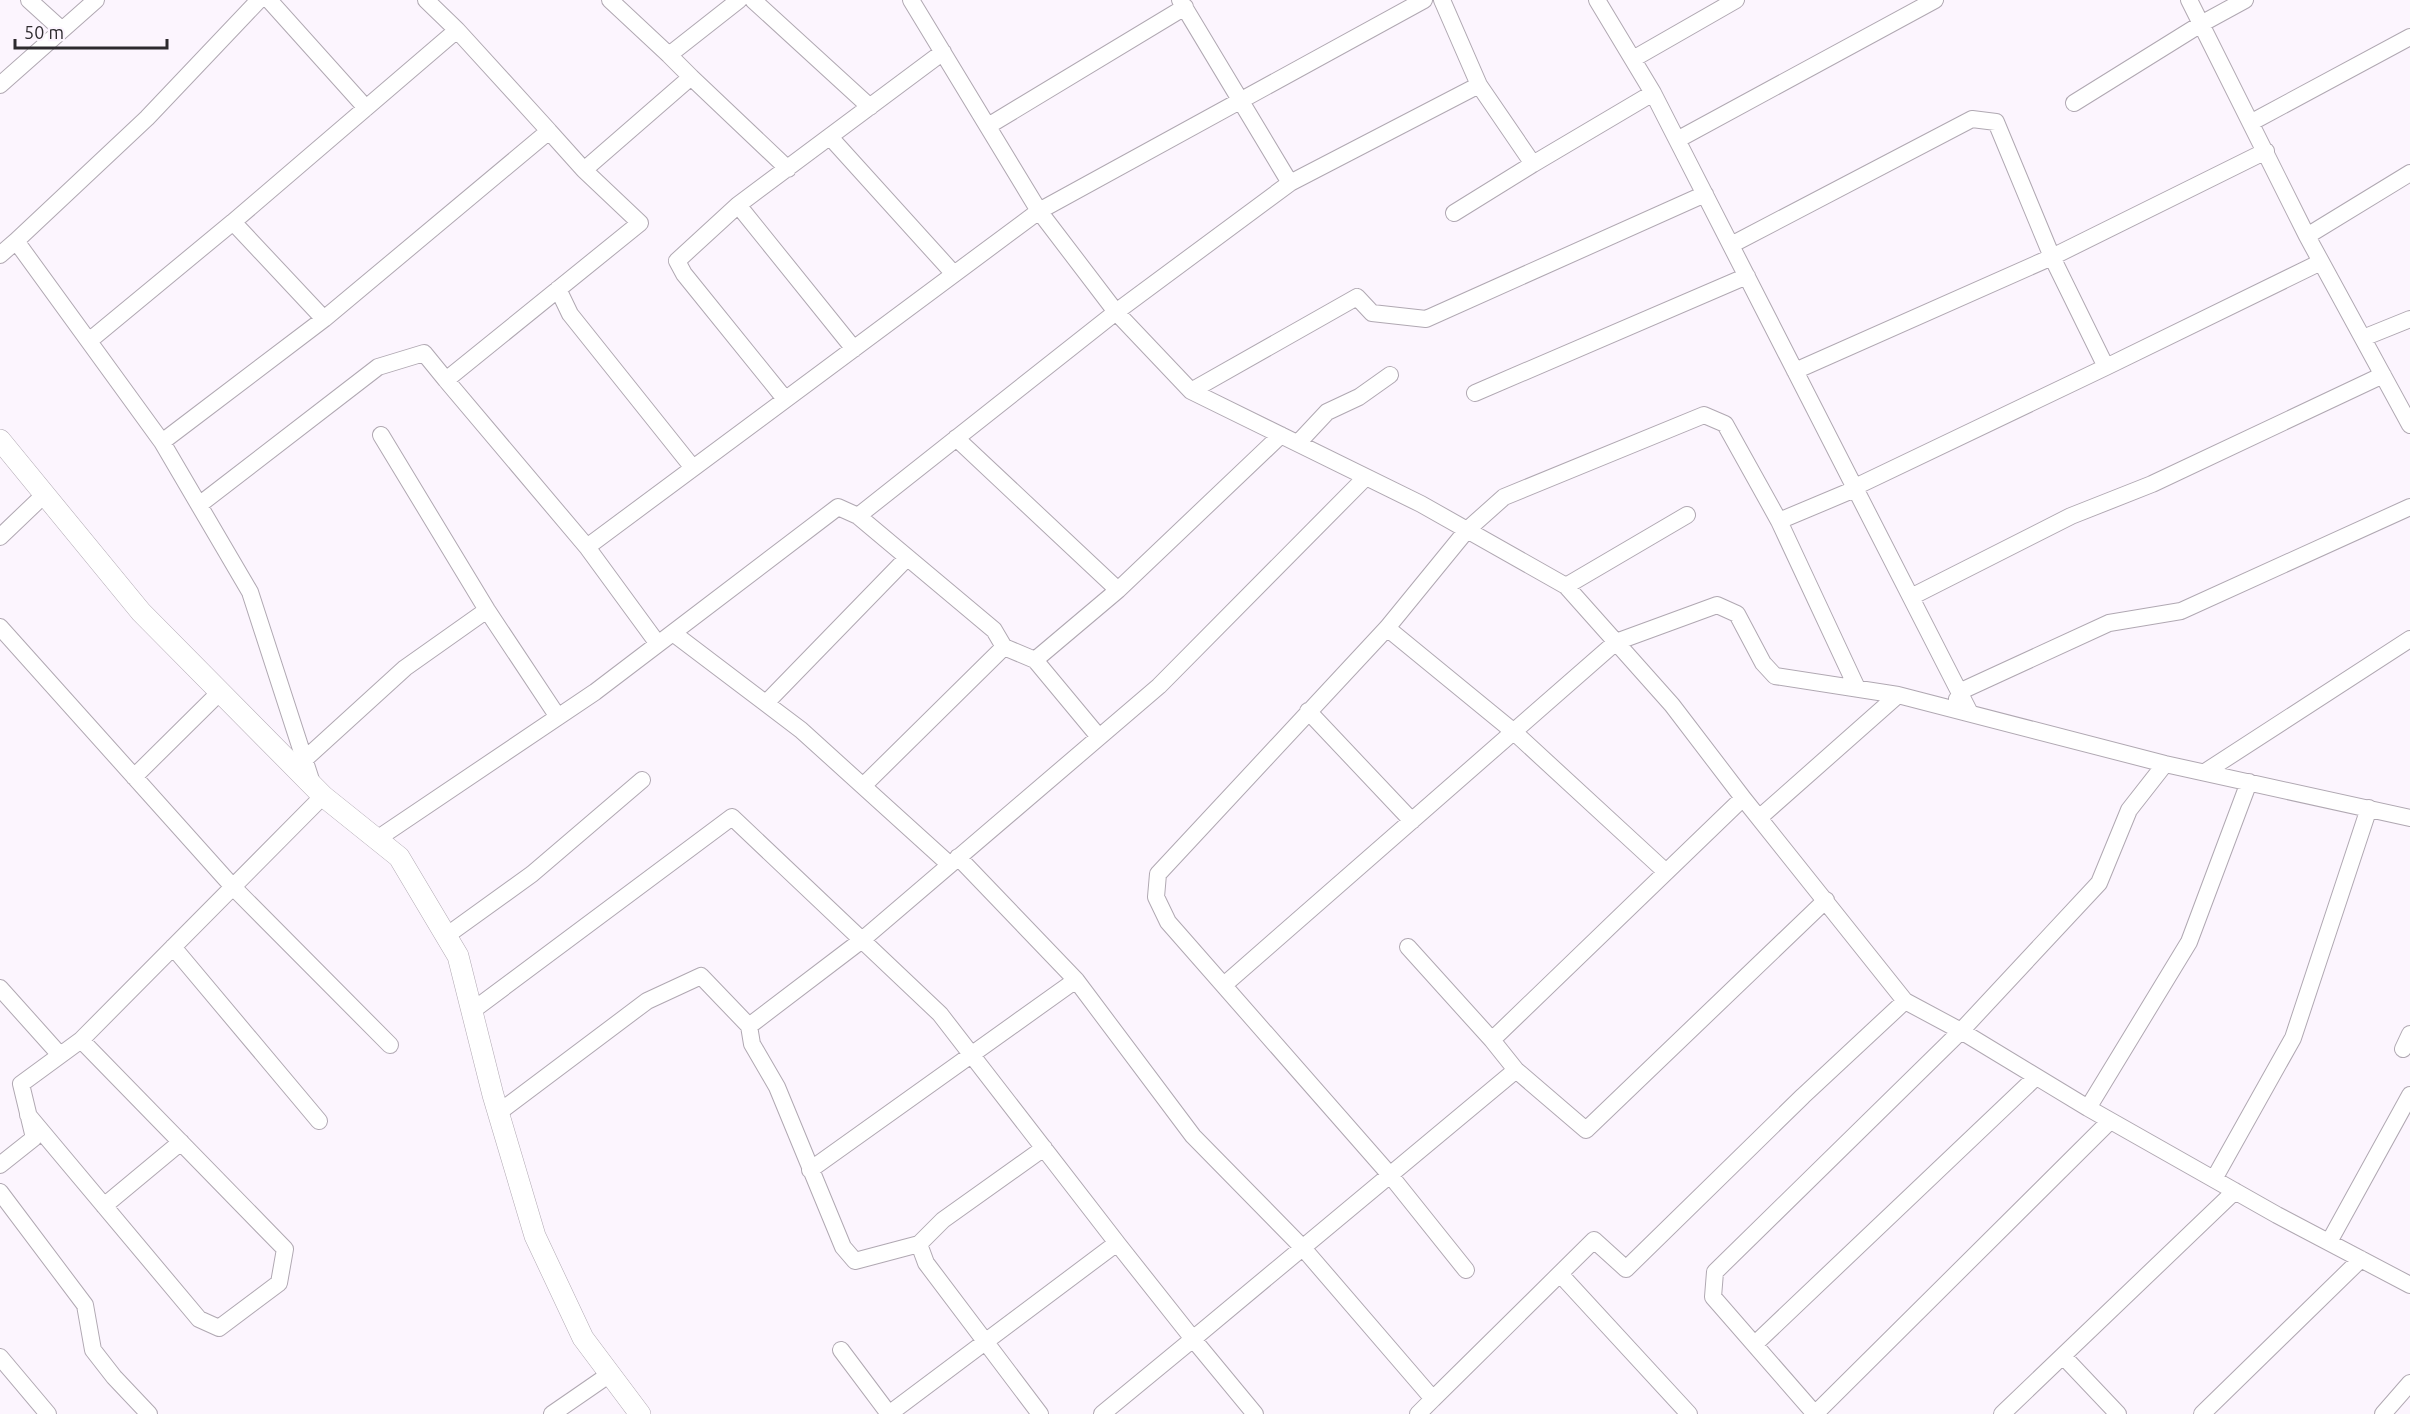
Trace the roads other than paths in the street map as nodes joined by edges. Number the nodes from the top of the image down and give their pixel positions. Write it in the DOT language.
graph roads {
  1 [pos="29,0"];
  2 [pos="96,0"];
  3 [pos="259,0"];
  4 [pos="269,0"];
  5 [pos="426,0"];
  6 [pos="610,0"];
  7 [pos="739,0"];
  8 [pos="753,0"];
  9 [pos="912,0"];
  10 [pos="1424,0"];
  11 [pos="1442,0"];
  12 [pos="1597,0"];
  13 [pos="1736,0"];
  14 [pos="1935,0"];
  15 [pos="2189,0"];
  16 [pos="2245,0"];
  17 [pos="1182,3"];
  18 [pos="2201,24"];
  19 [pos="62,30"];
  20 [pos="457,30"];
  21 [pos="2410,38"];
  22 [pos="943,52"];
  23 [pos="669,55"];
  24 [pos="1633,60"];
  25 [pos="691,77"];
  26 [pos="0,85"];
  27 [pos="1479,85"];
  28 [pos="1653,93"];
  29 [pos="1240,101"];
  30 [pos="2074,103"];
  31 [pos="870,107"];
  32 [pos="366,108"];
  33 [pos="2252,122"];
  34 [pos="988,126"];
  35 [pos="549,131"];
  36 [pos="830,137"];
  37 [pos="1677,140"];
  38 [pos="2266,152"];
  39 [pos="1533,164"];
  40 [pos="788,169"];
  41 [pos="584,170"];
  42 [pos="2410,173"];
  43 [pos="1290,183"];
  44 [pos="1705,195"];
  45 [pos="738,206"];
  46 [pos="1039,211"];
  47 [pos="1454,213"];
  48 [pos="233,222"];
  49 [pos="2307,236"];
  50 [pos="16,241"];
  51 [pos="1731,245"];
  52 [pos="0,255"];
  53 [pos="2052,257"];
  54 [pos="2321,262"];
  55 [pos="954,274"];
  56 [pos="1747,276"];
  57 [pos="558,289"];
  58 [pos="1116,312"];
  59 [pos="324,319"];
  60 [pos="2410,319"];
  61 [pos="2363,338"];
  62 [pos="89,341"];
  63 [pos="854,349"];
  64 [pos="2106,368"];
  65 [pos="1795,370"];
  66 [pos="1390,375"];
  67 [pos="2383,375"];
  68 [pos="446,380"];
  69 [pos="1191,391"];
  70 [pos="1475,393"];
  71 [pos="785,399"];
  72 [pos="2410,425"];
  73 [pos="381,435"];
  74 [pos="1281,435"];
  75 [pos="956,438"];
  76 [pos="0,440"];
  77 [pos="162,442"];
  78 [pos="1298,443"];
  79 [pos="693,468"];
  80 [pos="1366,477"];
  81 [pos="1855,489"];
  82 [pos="45,494"];
  83 [pos="200,507"];
  84 [pos="2410,507"];
  85 [pos="1687,514"];
  86 [pos="858,516"];
  87 [pos="1779,521"];
  88 [pos="1467,530"];
  89 [pos="0,537"];
  90 [pos="587,546"];
  91 [pos="907,558"];
  92 [pos="1566,586"];
  93 [pos="1118,591"];
  94 [pos="1911,597"];
  95 [pos="487,610"];
  96 [pos="0,627"];
  97 [pos="1387,628"];
  98 [pos="673,633"];
  99 [pos="2410,639"];
  100 [pos="1616,642"];
  101 [pos="658,644"];
  102 [pos="1004,647"];
  103 [pos="1035,660"];
  104 [pos="1857,688"];
  105 [pos="220,692"];
  106 [pos="1959,692"];
  107 [pos="1898,695"];
  108 [pos="766,703"];
  109 [pos="1942,706"];
  110 [pos="1308,711"];
  111 [pos="1970,713"];
  112 [pos="558,717"];
  113 [pos="1514,732"];
  114 [pos="1099,738"];
  115 [pos="304,760"];
  116 [pos="2165,764"];
  117 [pos="2205,772"];
  118 [pos="134,777"];
  119 [pos="642,780"];
  120 [pos="2249,782"];
  121 [pos="863,786"];
  122 [pos="318,791"];
  123 [pos="1743,798"];
  124 [pos="2369,808"];
  125 [pos="1759,818"];
  126 [pos="2410,818"];
  127 [pos="1413,821"];
  128 [pos="377,839"];
  129 [pos="953,861"];
  130 [pos="1666,872"];
  131 [pos="233,887"];
  132 [pos="1826,900"];
  133 [pos="446,936"];
  134 [pos="862,939"];
  135 [pos="173,947"];
  136 [pos="1408,947"];
  137 [pos="1076,980"];
  138 [pos="1224,985"];
  139 [pos="0,988"];
  140 [pos="1905,1001"];
  141 [pos="472,1011"];
  142 [pos="749,1026"];
  143 [pos="1961,1031"];
  144 [pos="81,1040"];
  145 [pos="1492,1041"];
  146 [pos="390,1045"];
  147 [pos="972,1054"];
  148 [pos="60,1055"];
  149 [pos="1516,1070"];
  150 [pos="2036,1077"];
  151 [pos="2410,1095"];
  152 [pos="2088,1108"];
  153 [pos="498,1113"];
  154 [pos="28,1115"];
  155 [pos="319,1121"];
  156 [pos="2110,1121"];
  157 [pos="181,1142"];
  158 [pos="1044,1148"];
  159 [pos="0,1165"];
  160 [pos="810,1170"];
  161 [pos="1390,1175"];
  162 [pos="2214,1179"];
  163 [pos="2235,1191"];
  164 [pos="0,1192"];
  165 [pos="104,1206"];
  166 [pos="2329,1242"];
  167 [pos="1117,1243"];
  168 [pos="918,1244"];
  169 [pos="1303,1248"];
  170 [pos="2361,1259"];
  171 [pos="1466,1270"];
  172 [pos="1560,1274"];
  173 [pos="2410,1285"];
  174 [pos="1193,1339"];
  175 [pos="985,1342"];
  176 [pos="1755,1344"];
  177 [pos="841,1350"];
  178 [pos="2062,1356"];
  179 [pos="0,1357"];
  180 [pos="610,1374"];
  181 [pos="2410,1383"];
  182 [pos="1433,1399"];
  183 [pos="48,1414"];
  184 [pos="149,1414"];
  185 [pos="552,1414"];
  186 [pos="640,1414"];
  187 [pos="889,1414"];
  188 [pos="1040,1414"];
  189 [pos="1102,1414"];
  190 [pos="1255,1414"];
  191 [pos="1418,1414"];
  192 [pos="1689,1414"];
  193 [pos="1815,1414"];
  194 [pos="2002,1414"];
  195 [pos="2118,1414"];
  196 [pos="2202,1414"];
  197 [pos="2383,1414"];
  1 -- 19 [label="street"];
  2 -- 19 [label="street"];
  3 -- 50 [label="street"];
  4 -- 32 [label="street"];
  5 -- 20 [label="street"];
  6 -- 23 [label="street"];
  7 -- 23 [label="street"];
  8 -- 31 [label="street"];
  9 -- 22 [label="street"];
  10 -- 29 [label="street"];
  11 -- 27 [label="street"];
  12 -- 24 [label="street"];
  13 -- 24 [label="street"];
  14 -- 37 [label="street"];
  15 -- 18 [label="street"];
  16 -- 18 [label="street"];
  17 -- 29 [label="street"];
  17 -- 34 [label="street"];
  18 -- 30 [label="street"];
  18 -- 33 [label="street"];
  19 -- 26 [label="street"];
  20 -- 32 [label="street"];
  20 -- 35 [label="street"];
  21 -- 33 [label="street"];
  22 -- 31 [label="street"];
  22 -- 34 [label="street"];
  23 -- 25 [label="street"];
  24 -- 28 [label="street"];
  25 -- 40 [label="street"];
  25 -- 41 [label="street"];
  27 -- 39 [label="street"];
  27 -- 43 [label="street"];
  28 -- 37 [label="street"];
  28 -- 39 [label="street"];
  29 -- 43 [label="street"];
  29 -- 46 [label="street"];
  31 -- 36 [label="street"];
  32 -- 48 [label="street"];
  33 -- 38 [label="street"];
  34 -- 46 [label="street"];
  35 -- 41 [label="street"];
  35 -- 59 [label="street"];
  36 -- 40 [label="street"];
  36 -- 55 [label="street"];
  37 -- 44 [label="street"];
  38 -- 49 [label="street"];
  38 -- 53 [label="street"];
  39 -- 47 [label="street"];
  40 -- 45 [label="street"];
  41 -- 57 [label="street"];
  42 -- 49 [label="street"];
  43 -- 58 [label="street"];
  44 -- 51 [label="street"];
  44 -- 69 [label="street"];
  45 -- 63 [label="street"];
  45 -- 71 [label="street"];
  46 -- 55 [label="street"];
  46 -- 58 [label="street"];
  48 -- 59 [label="street"];
  48 -- 62 [label="street"];
  49 -- 54 [label="street"];
  50 -- 52 [label="street"];
  50 -- 62 [label="street"];
  51 -- 53 [label="street"];
  51 -- 56 [label="street"];
  53 -- 64 [label="street"];
  53 -- 65 [label="street"];
  54 -- 61 [label="street"];
  54 -- 64 [label="street"];
  55 -- 63 [label="street"];
  56 -- 65 [label="street"];
  56 -- 70 [label="street"];
  57 -- 68 [label="street"];
  57 -- 79 [label="street"];
  58 -- 69 [label="street"];
  58 -- 75 [label="street"];
  59 -- 77 [label="street"];
  60 -- 61 [label="street"];
  61 -- 67 [label="street"];
  62 -- 77 [label="street"];
  63 -- 71 [label="street"];
  64 -- 81 [label="street"];
  65 -- 81 [label="street"];
  66 -- 78 [label="street"];
  67 -- 72 [label="street"];
  67 -- 94 [label="street"];
  68 -- 83 [label="street"];
  68 -- 90 [label="street"];
  69 -- 74 [label="street"];
  71 -- 79 [label="street"];
  73 -- 95 [label="street"];
  74 -- 78 [label="street"];
  74 -- 93 [label="street"];
  75 -- 86 [label="street"];
  75 -- 93 [label="street"];
  76 -- 82 [label="street"];
  77 -- 83 [label="street"];
  78 -- 80 [label="street"];
  79 -- 90 [label="street"];
  80 -- 88 [label="street"];
  80 -- 114 [label="street"];
  81 -- 87 [label="street"];
  81 -- 94 [label="street"];
  82 -- 89 [label="street"];
  82 -- 105 [label="street"];
  83 -- 115 [label="street"];
  84 -- 106 [label="street"];
  85 -- 92 [label="street"];
  86 -- 91 [label="street"];
  86 -- 98 [label="street"];
  87 -- 88 [label="street"];
  87 -- 104 [label="street"];
  88 -- 92 [label="street"];
  88 -- 97 [label="street"];
  90 -- 101 [label="street"];
  91 -- 102 [label="street"];
  91 -- 108 [label="street"];
  92 -- 100 [label="street"];
  93 -- 103 [label="street"];
  94 -- 106 [label="street"];
  95 -- 112 [label="street"];
  95 -- 115 [label="street"];
  96 -- 118 [label="street"];
  97 -- 110 [label="street"];
  97 -- 113 [label="street"];
  98 -- 101 [label="street"];
  98 -- 108 [label="street"];
  99 -- 117 [label="street"];
  100 -- 104 [label="street"];
  100 -- 113 [label="street"];
  100 -- 123 [label="street"];
  101 -- 112 [label="street"];
  102 -- 103 [label="street"];
  102 -- 121 [label="street"];
  103 -- 114 [label="street"];
  104 -- 107 [label="street"];
  105 -- 118 [label="street"];
  105 -- 122 [label="street"];
  106 -- 109 [label="street"];
  106 -- 111 [label="street"];
  107 -- 109 [label="street"];
  107 -- 125 [label="street"];
  108 -- 121 [label="street"];
  109 -- 111 [label="street"];
  110 -- 127 [label="street"];
  110 -- 138 [label="street"];
  111 -- 116 [label="street"];
  112 -- 128 [label="street"];
  113 -- 127 [label="street"];
  113 -- 130 [label="street"];
  114 -- 129 [label="street"];
  115 -- 122 [label="street"];
  116 -- 117 [label="street"];
  116 -- 143 [label="street"];
  117 -- 120 [label="street"];
  118 -- 131 [label="street"];
  119 -- 133 [label="street"];
  120 -- 124 [label="street"];
  120 -- 152 [label="street"];
  121 -- 129 [label="street"];
  122 -- 128 [label="street"];
  122 -- 131 [label="street"];
  123 -- 125 [label="street"];
  123 -- 130 [label="street"];
  124 -- 126 [label="street"];
  124 -- 162 [label="street"];
  125 -- 132 [label="street"];
  127 -- 138 [label="street"];
  128 -- 133 [label="street"];
  129 -- 134 [label="street"];
  129 -- 137 [label="street"];
  130 -- 145 [label="street"];
  131 -- 135 [label="street"];
  131 -- 146 [label="street"];
  132 -- 140 [label="street"];
  132 -- 149 [label="street"];
  133 -- 141 [label="street"];
  134 -- 141 [label="street"];
  134 -- 142 [label="street"];
  134 -- 147 [label="street"];
  135 -- 144 [label="street"];
  135 -- 155 [label="street"];
  136 -- 145 [label="street"];
  137 -- 147 [label="street"];
  137 -- 169 [label="street"];
  138 -- 161 [label="street"];
  139 -- 148 [label="street"];
  140 -- 143 [label="street"];
  140 -- 172 [label="street"];
  141 -- 153 [label="street"];
  142 -- 153 [label="street"];
  142 -- 160 [label="street"];
  143 -- 150 [label="street"];
  143 -- 176 [label="street"];
  144 -- 148 [label="street"];
  144 -- 157 [label="street"];
  145 -- 149 [label="street"];
  147 -- 158 [label="street"];
  147 -- 160 [label="street"];
  148 -- 154 [label="street"];
  149 -- 161 [label="street"];
  150 -- 152 [label="street"];
  150 -- 176 [label="street"];
  151 -- 166 [label="street"];
  152 -- 156 [label="street"];
  153 -- 180 [label="street"];
  154 -- 159 [label="street"];
  154 -- 165 [label="street"];
  156 -- 162 [label="street"];
  156 -- 193 [label="street"];
  157 -- 165 [label="street"];
  157 -- 165 [label="street"];
  158 -- 167 [label="street"];
  158 -- 168 [label="street"];
  160 -- 168 [label="street"];
  161 -- 169 [label="street"];
  161 -- 171 [label="street"];
  162 -- 163 [label="street"];
  163 -- 166 [label="street"];
  163 -- 178 [label="street"];
  164 -- 184 [label="street"];
  166 -- 170 [label="street"];
  167 -- 174 [label="street"];
  167 -- 175 [label="street"];
  168 -- 175 [label="street"];
  169 -- 174 [label="street"];
  169 -- 182 [label="street"];
  170 -- 173 [label="street"];
  170 -- 196 [label="street"];
  172 -- 182 [label="street"];
  172 -- 192 [label="street"];
  174 -- 189 [label="street"];
  174 -- 190 [label="street"];
  175 -- 187 [label="street"];
  175 -- 188 [label="street"];
  176 -- 193 [label="street"];
  177 -- 187 [label="street"];
  178 -- 194 [label="street"];
  178 -- 195 [label="street"];
  179 -- 183 [label="street"];
  180 -- 185 [label="street"];
  180 -- 186 [label="street"];
  181 -- 197 [label="street"];
  182 -- 191 [label="street"];
}
